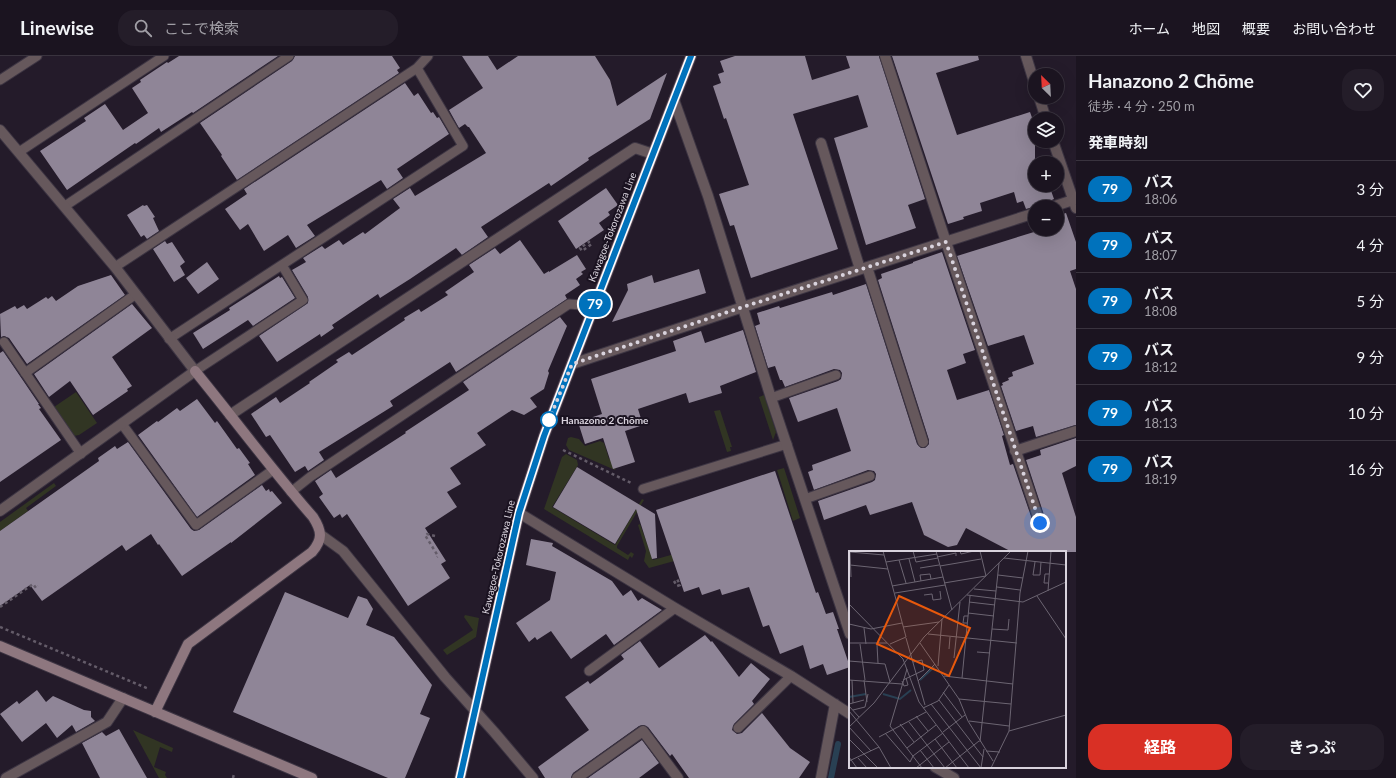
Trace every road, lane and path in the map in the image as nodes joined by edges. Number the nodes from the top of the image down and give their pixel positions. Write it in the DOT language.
graph roads {
  1 [pos="37,56"];
  2 [pos="164,56"];
  3 [pos="289,56"];
  4 [pos="428,56"];
  5 [pos="691,56"];
  6 [pos="885,56"];
  7 [pos="1026,56"];
  8 [pos="417,68"];
  9 [pos="1030,68"];
  10 [pos="0,80"];
  11 [pos="674,100"];
  12 [pos="0,130"];
  13 [pos="821,143"];
  14 [pos="1056,148"];
  15 [pos="19,152"];
  16 [pos="653,154"];
  17 [pos="1075,202"];
  18 [pos="1064,204"];
  19 [pos="65,206"];
  20 [pos="1028,215"];
  21 [pos="588,240"];
  22 [pos="946,242"];
  23 [pos="593,243"];
  24 [pos="282,265"];
  25 [pos="115,267"];
  26 [pos="864,268"];
  27 [pos="136,294"];
  28 [pos="594,306"];
  29 [pos="743,307"];
  30 [pos="169,339"];
  31 [pos="4,342"];
  32 [pos="572,364"];
  33 [pos="195,371"];
  34 [pos="25,373"];
  35 [pos="836,375"];
  36 [pos="771,398"];
  37 [pos="230,415"];
  38 [pos="122,424"];
  39 [pos="1076,431"];
  40 [pos="923,442"];
  41 [pos="787,444"];
  42 [pos="563,450"];
  43 [pos="1015,451"];
  44 [pos="81,454"];
  45 [pos="273,470"];
  46 [pos="870,476"];
  47 [pos="643,489"];
  48 [pos="291,492"];
  49 [pos="805,499"];
  50 [pos="0,511"];
  51 [pos="519,513"];
  52 [pos="1040,523"];
  53 [pos="321,535"];
  54 [pos="435,536"];
  55 [pos="437,557"];
  56 [pos="38,586"];
  57 [pos="0,607"];
  58 [pos="675,608"];
  59 [pos="0,627"];
  60 [pos="849,631"];
  61 [pos="0,646"];
  62 [pos="589,671"];
  63 [pos="792,676"];
  64 [pos="154,692"];
  65 [pos="123,698"];
  66 [pos="835,704"];
  67 [pos="475,710"];
  68 [pos="155,712"];
  69 [pos="849,713"];
  70 [pos="738,728"];
  71 [pos="937,768"];
  72 [pos="234,774"];
  73 [pos="6,778"];
  74 [pos="232,778"];
  75 [pos="312,778"];
  76 [pos="460,778"];
  77 [pos="532,778"];
  78 [pos="577,778"];
  79 [pos="678,778"];
  80 [pos="821,778"];
  81 [pos="954,778"];
  1 -- 10 [label="lane"];
  2 -- 15 [label="lane"];
  3 -- 19 [label="lane"];
  4 -- 8 [label="lane"];
  5 -- 11 [label="main road, Kawagoe-Tokorozawa Line"];
  6 -- 22 [label="street"];
  7 -- 9 [label="street"];
  8 -- 24 [label="lane"];
  8 -- 25 [label="lane"];
  11 -- 16 [label="main road, Kawagoe-Tokorozawa Line"];
  11 -- 29 [label="street"];
  12 -- 15 [label="street"];
  13 -- 26 [label="street"];
  14 -- 17 [label="street"];
  15 -- 19 [label="street"];
  16 -- 28 [label="main road, Kawagoe-Tokorozawa Line"];
  16 -- 37 [label="street"];
  17 -- 18 [label="street"];
  19 -- 25 [label="street"];
  20 -- 22 [label="street"];
  21 -- 23 [label="path"];
  22 -- 26 [label="street"];
  22 -- 43 [label="street"];
  24 -- 30 [label="lane"];
  24 -- 33 [label="lane"];
  25 -- 27 [label="street"];
  26 -- 29 [label="street"];
  26 -- 40 [label="street"];
  27 -- 30 [label="street"];
  27 -- 34 [label="lane"];
  28 -- 32 [label="main road, Kawagoe-Tokorozawa Line"];
  28 -- 48 [label="lane"];
  29 -- 32 [label="street"];
  29 -- 36 [label="street"];
  30 -- 33 [label="street"];
  31 -- 34 [label="lane"];
  32 -- 51 [label="main road, Kawagoe-Tokorozawa Line"];
  33 -- 37 [label="street"];
  33 -- 38 [label="street"];
  34 -- 44 [label="lane"];
  35 -- 36 [label="lane"];
  36 -- 41 [label="street"];
  37 -- 45 [label="street"];
  38 -- 44 [label="street"];
  38 -- 45 [label="lane"];
  39 -- 43 [label="street"];
  41 -- 47 [label="lane"];
  41 -- 49 [label="street"];
  42 -- 47 [label="path"];
  43 -- 52 [label="street"];
  44 -- 50 [label="street"];
  45 -- 48 [label="street"];
  46 -- 49 [label="lane"];
  48 -- 53 [label="street"];
  49 -- 60 [label="street"];
  51 -- 58 [label="street"];
  51 -- 67 [label="main road, Kawagoe-Tokorozawa Line"];
  53 -- 67 [label="street"];
  53 -- 68 [label="street"];
  54 -- 55 [label="path"];
  56 -- 57 [label="path"];
  58 -- 62 [label="lane"];
  58 -- 63 [label="street"];
  59 -- 64 [label="path"];
  61 -- 65 [label="street"];
  63 -- 66 [label="street"];
  63 -- 70 [label="lane"];
  65 -- 68 [label="street"];
  65 -- 73 [label="street"];
  66 -- 69 [label="street"];
  66 -- 80 [label="street"];
  67 -- 76 [label="main road, Kawagoe-Tokorozawa Line"];
  67 -- 77 [label="street"];
  68 -- 75 [label="street"];
  71 -- 81 [label="street"];
  72 -- 74 [label="path"];
  78 -- 79 [label="street"];
}
